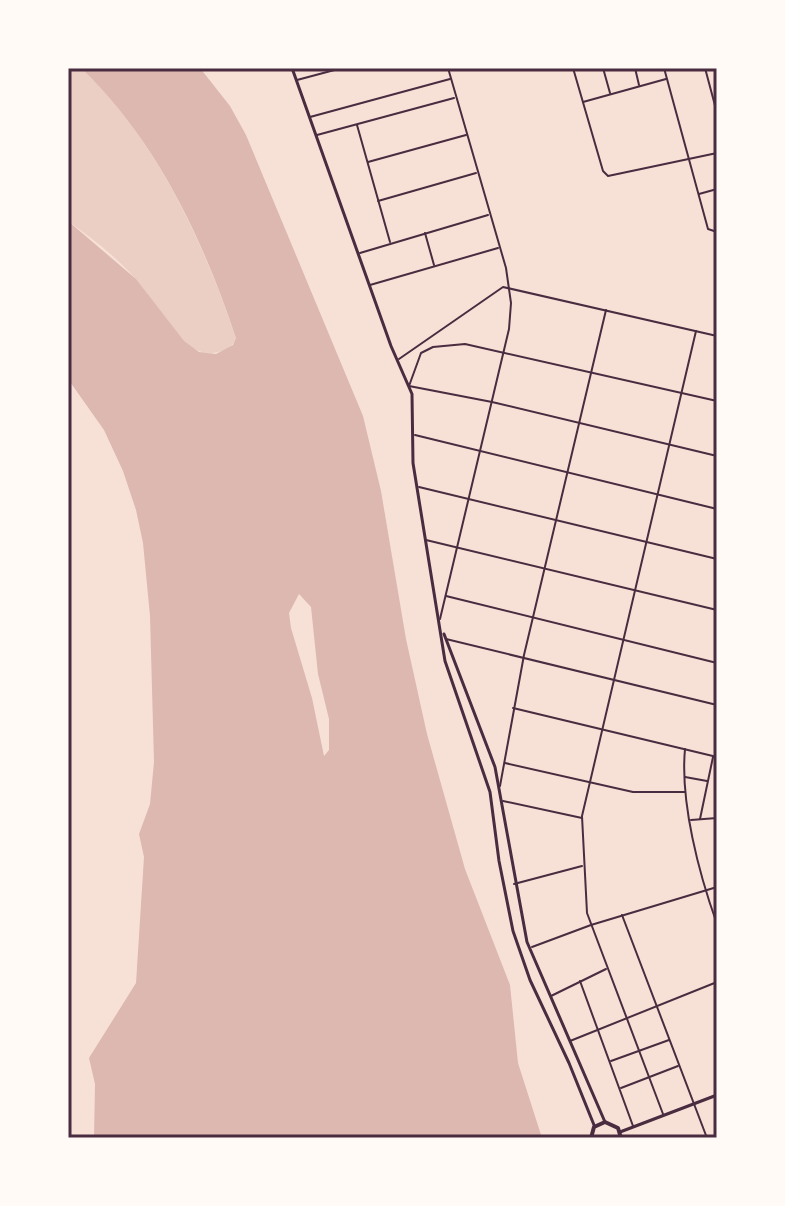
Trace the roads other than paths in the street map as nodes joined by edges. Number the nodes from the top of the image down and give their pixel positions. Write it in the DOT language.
graph roads {
  1 [pos="292,68"];
  2 [pos="342,68"];
  3 [pos="448,68"];
  4 [pos="573,68"];
  5 [pos="603,68"];
  6 [pos="635,68"];
  7 [pos="664,68"];
  8 [pos="705,68"];
  9 [pos="327,70"];
  10 [pos="667,78"];
  11 [pos="451,79"];
  12 [pos="297,80"];
  13 [pos="640,86"];
  14 [pos="610,94"];
  15 [pos="456,97"];
  16 [pos="583,102"];
  17 [pos="717,113"];
  18 [pos="310,117"];
  19 [pos="357,124"];
  20 [pos="316,135"];
  21 [pos="467,135"];
  22 [pos="717,153"];
  23 [pos="689,160"];
  24 [pos="367,163"];
  25 [pos="477,173"];
  26 [pos="717,189"];
  27 [pos="699,194"];
  28 [pos="378,201"];
  29 [pos="489,214"];
  30 [pos="717,232"];
  31 [pos="425,233"];
  32 [pos="390,244"];
  33 [pos="499,248"];
  34 [pos="359,253"];
  35 [pos="434,267"];
  36 [pos="369,285"];
  37 [pos="509,287"];
  38 [pos="606,310"];
  39 [pos="696,331"];
  40 [pos="717,336"];
  41 [pos="503,353"];
  42 [pos="397,361"];
  43 [pos="592,373"];
  44 [pos="409,386"];
  45 [pos="681,393"];
  46 [pos="717,401"];
  47 [pos="492,402"];
  48 [pos="581,424"];
  49 [pos="414,435"];
  50 [pos="668,445"];
  51 [pos="480,451"];
  52 [pos="717,456"];
  53 [pos="570,473"];
  54 [pos="416,486"];
  55 [pos="656,494"];
  56 [pos="469,499"];
  57 [pos="717,509"];
  58 [pos="558,520"];
  59 [pos="425,540"];
  60 [pos="645,541"];
  61 [pos="458,547"];
  62 [pos="717,559"];
  63 [pos="546,568"];
  64 [pos="635,590"];
  65 [pos="446,596"];
  66 [pos="717,610"];
  67 [pos="534,615"];
  68 [pos="440,619"];
  69 [pos="442,631"];
  70 [pos="623,637"];
  71 [pos="446,639"];
  72 [pos="524,655"];
  73 [pos="717,663"];
  74 [pos="613,678"];
  75 [pos="717,705"];
  76 [pos="513,708"];
  77 [pos="601,729"];
  78 [pos="685,749"];
  79 [pos="715,756"];
  80 [pos="504,763"];
  81 [pos="684,776"];
  82 [pos="708,781"];
  83 [pos="588,784"];
  84 [pos="499,787"];
  85 [pos="685,792"];
  86 [pos="502,801"];
  87 [pos="582,818"];
  88 [pos="717,818"];
  89 [pos="700,819"];
  90 [pos="691,820"];
  91 [pos="583,866"];
  92 [pos="514,884"];
  93 [pos="717,887"];
  94 [pos="706,890"];
  95 [pos="622,915"];
  96 [pos="717,924"];
  97 [pos="591,925"];
  98 [pos="529,948"];
  99 [pos="607,968"];
  100 [pos="580,981"];
  101 [pos="717,982"];
  102 [pos="550,996"];
  103 [pos="657,1006"];
  104 [pos="557,1014"];
  105 [pos="548,1018"];
  106 [pos="626,1018"];
  107 [pos="598,1030"];
  108 [pos="670,1040"];
  109 [pos="569,1041"];
  110 [pos="639,1051"];
  111 [pos="610,1062"];
  112 [pos="680,1065"];
  113 [pos="649,1077"];
  114 [pos="619,1088"];
  115 [pos="717,1095"];
  116 [pos="694,1104"];
  117 [pos="664,1115"];
  118 [pos="605,1122"];
  119 [pos="594,1127"];
  120 [pos="634,1127"];
  121 [pos="621,1135"];
  122 [pos="589,1137"];
  123 [pos="707,1138"];
  1 -- 12 [label="main road"];
  2 -- 9 [label="street"];
  3 -- 11 [label="street"];
  4 -- 16 [label="street"];
  5 -- 14 [label="street"];
  6 -- 13 [label="street"];
  7 -- 10 [label="street"];
  8 -- 17 [label="street"];
  9 -- 12 [label="street"];
  10 -- 13 [label="street"];
  10 -- 23 [label="street"];
  11 -- 15 [label="street"];
  11 -- 18 [label="street"];
  12 -- 18 [label="main road"];
  13 -- 14 [label="street"];
  14 -- 16 [label="street"];
  15 -- 19 [label="street"];
  15 -- 21 [label="street"];
  16 -- 23 [label="street"];
  18 -- 20 [label="main road"];
  19 -- 20 [label="street"];
  19 -- 24 [label="street"];
  20 -- 34 [label="main road"];
  21 -- 24 [label="street"];
  21 -- 25 [label="street"];
  22 -- 23 [label="street"];
  23 -- 27 [label="street"];
  24 -- 28 [label="street"];
  25 -- 28 [label="street"];
  25 -- 29 [label="street"];
  26 -- 27 [label="street"];
  27 -- 30 [label="street"];
  28 -- 32 [label="street"];
  29 -- 31 [label="street"];
  29 -- 33 [label="street"];
  31 -- 32 [label="street"];
  31 -- 35 [label="street"];
  32 -- 34 [label="street"];
  33 -- 35 [label="street"];
  33 -- 37 [label="street"];
  34 -- 36 [label="main road"];
  35 -- 36 [label="street"];
  36 -- 42 [label="main road"];
  37 -- 38 [label="street"];
  37 -- 41 [label="street"];
  37 -- 42 [label="street"];
  38 -- 39 [label="street"];
  38 -- 43 [label="street"];
  39 -- 40 [label="street"];
  39 -- 45 [label="street"];
  41 -- 43 [label="street"];
  41 -- 44 [label="street"];
  41 -- 47 [label="street"];
  42 -- 44 [label="main road"];
  43 -- 45 [label="street"];
  43 -- 48 [label="street"];
  44 -- 47 [label="street"];
  44 -- 49 [label="main road"];
  45 -- 46 [label="street"];
  45 -- 50 [label="street"];
  47 -- 48 [label="street"];
  47 -- 51 [label="street"];
  48 -- 50 [label="street"];
  48 -- 53 [label="street"];
  49 -- 51 [label="street"];
  49 -- 54 [label="main road"];
  50 -- 52 [label="street"];
  50 -- 55 [label="street"];
  51 -- 53 [label="street"];
  51 -- 56 [label="street"];
  53 -- 55 [label="street"];
  53 -- 58 [label="street"];
  54 -- 56 [label="street"];
  54 -- 59 [label="main road"];
  55 -- 57 [label="street"];
  55 -- 60 [label="street"];
  56 -- 58 [label="street"];
  56 -- 61 [label="street"];
  58 -- 60 [label="street"];
  58 -- 63 [label="street"];
  59 -- 61 [label="street"];
  59 -- 68 [label="main road"];
  60 -- 62 [label="street"];
  60 -- 64 [label="street"];
  61 -- 63 [label="street"];
  61 -- 65 [label="street"];
  63 -- 64 [label="street"];
  63 -- 67 [label="street"];
  64 -- 66 [label="street"];
  64 -- 70 [label="street"];
  65 -- 67 [label="street"];
  65 -- 68 [label="street"];
  67 -- 70 [label="street"];
  67 -- 72 [label="street"];
  68 -- 69 [label="main road"];
  69 -- 71 [label="main road"];
  69 -- 105 [label="main road"];
  70 -- 73 [label="street"];
  70 -- 74 [label="street"];
  71 -- 72 [label="street"];
  71 -- 84 [label="main road"];
  72 -- 74 [label="street"];
  72 -- 76 [label="street"];
  74 -- 75 [label="street"];
  74 -- 77 [label="street"];
  76 -- 77 [label="street"];
  76 -- 80 [label="street"];
  77 -- 78 [label="street"];
  77 -- 83 [label="street"];
  78 -- 79 [label="street"];
  78 -- 81 [label="street"];
  79 -- 82 [label="street"];
  80 -- 83 [label="street"];
  80 -- 84 [label="street"];
  81 -- 82 [label="street"];
  81 -- 85 [label="street"];
  82 -- 89 [label="street"];
  83 -- 85 [label="street"];
  83 -- 87 [label="street"];
  84 -- 86 [label="main road"];
  85 -- 90 [label="street"];
  86 -- 87 [label="street"];
  86 -- 92 [label="main road"];
  87 -- 91 [label="street"];
  88 -- 89 [label="street"];
  89 -- 90 [label="street"];
  90 -- 94 [label="street"];
  91 -- 92 [label="street"];
  91 -- 97 [label="street"];
  92 -- 98 [label="main road"];
  93 -- 94 [label="street"];
  94 -- 95 [label="street"];
  94 -- 96 [label="street"];
  95 -- 97 [label="street"];
  95 -- 103 [label="street"];
  97 -- 98 [label="street"];
  97 -- 99 [label="street"];
  98 -- 102 [label="main road"];
  99 -- 100 [label="street"];
  99 -- 106 [label="street"];
  100 -- 102 [label="street"];
  100 -- 107 [label="street"];
  101 -- 103 [label="street"];
  102 -- 104 [label="main road"];
  103 -- 106 [label="street"];
  103 -- 108 [label="street"];
  104 -- 105 [label="main road"];
  104 -- 109 [label="main road"];
  105 -- 119 [label="main road"];
  106 -- 107 [label="street"];
  106 -- 110 [label="street"];
  107 -- 109 [label="street"];
  107 -- 111 [label="street"];
  108 -- 110 [label="street"];
  108 -- 112 [label="street"];
  109 -- 118 [label="main road"];
  110 -- 111 [label="street"];
  110 -- 113 [label="street"];
  111 -- 114 [label="street"];
  112 -- 113 [label="street"];
  112 -- 116 [label="street"];
  113 -- 114 [label="street"];
  113 -- 117 [label="street"];
  114 -- 120 [label="street"];
  115 -- 116 [label="main road"];
  116 -- 117 [label="main road"];
  116 -- 123 [label="street"];
  117 -- 120 [label="main road"];
  118 -- 119 [label="main road"];
  118 -- 121 [label="main road"];
  119 -- 122 [label="main road"];
  120 -- 121 [label="main road"];
}
